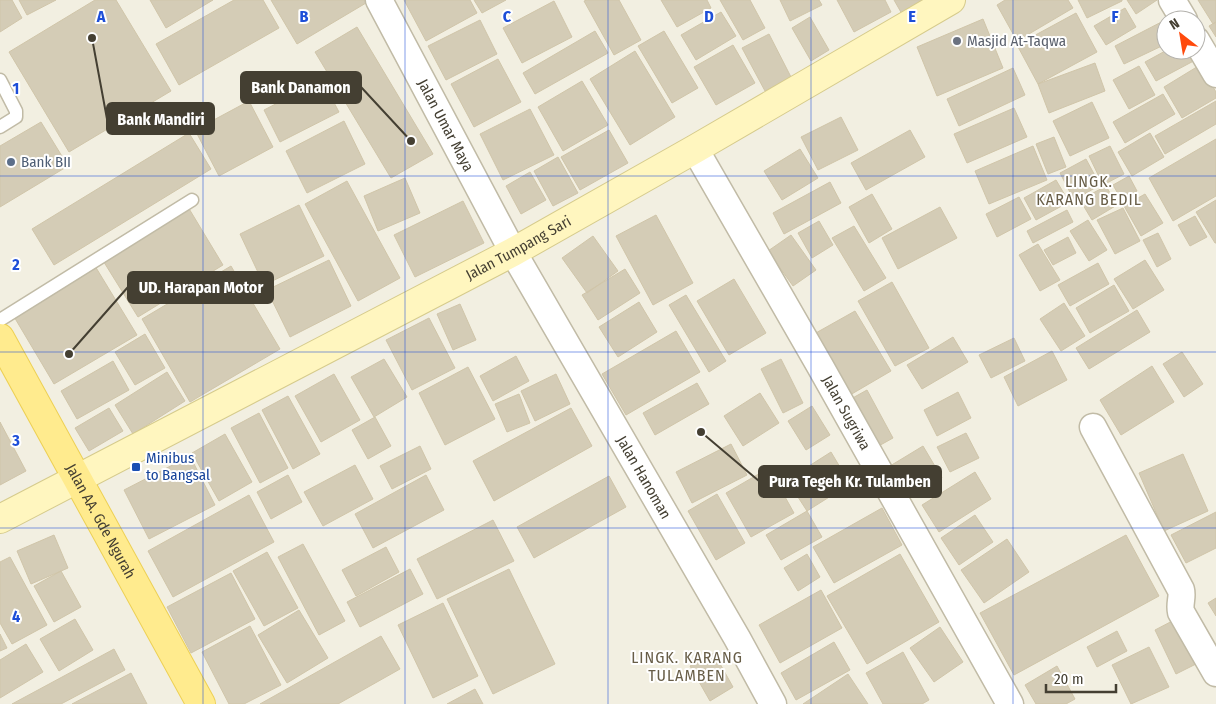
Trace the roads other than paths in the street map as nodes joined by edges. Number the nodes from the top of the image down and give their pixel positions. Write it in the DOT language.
graph roads {
  1 [pos="379,0"];
  2 [pos="951,0"];
  3 [pos="1206,57"];
  4 [pos="1216,74"];
  5 [pos="0,80"];
  6 [pos="0,127"];
  7 [pos="695,149"];
  8 [pos="192,200"];
  9 [pos="513,252"];
  10 [pos="0,320"];
  11 [pos="0,338"];
  12 [pos="1093,427"];
  13 [pos="78,480"];
  14 [pos="0,519"];
  15 [pos="1216,673"];
  16 [pos="201,704"];
  17 [pos="773,704"];
  18 [pos="1010,704"];
  1 -- 9 [label="street, Jalan Umar Maya"];
  2 -- 7 [label="main road, Jalan Tumpang Sari"];
  3 -- 4 [label="street"];
  5 -- 6 [label="lane"];
  7 -- 9 [label="main road, Jalan Tumpang Sari"];
  7 -- 18 [label="street, Jalan Sugriwa"];
  8 -- 10 [label="lane"];
  9 -- 13 [label="main road, Jalan Tumpang Sari"];
  9 -- 17 [label="street, Jalan Hanoman"];
  11 -- 13 [label="main road, Jalan AA. Gde Ngurah"];
  12 -- 15 [label="street"];
  13 -- 14 [label="main road, Jalan Tumpang Sari"];
  13 -- 16 [label="main road, Jalan AA. Gde Ngurah"];
}
